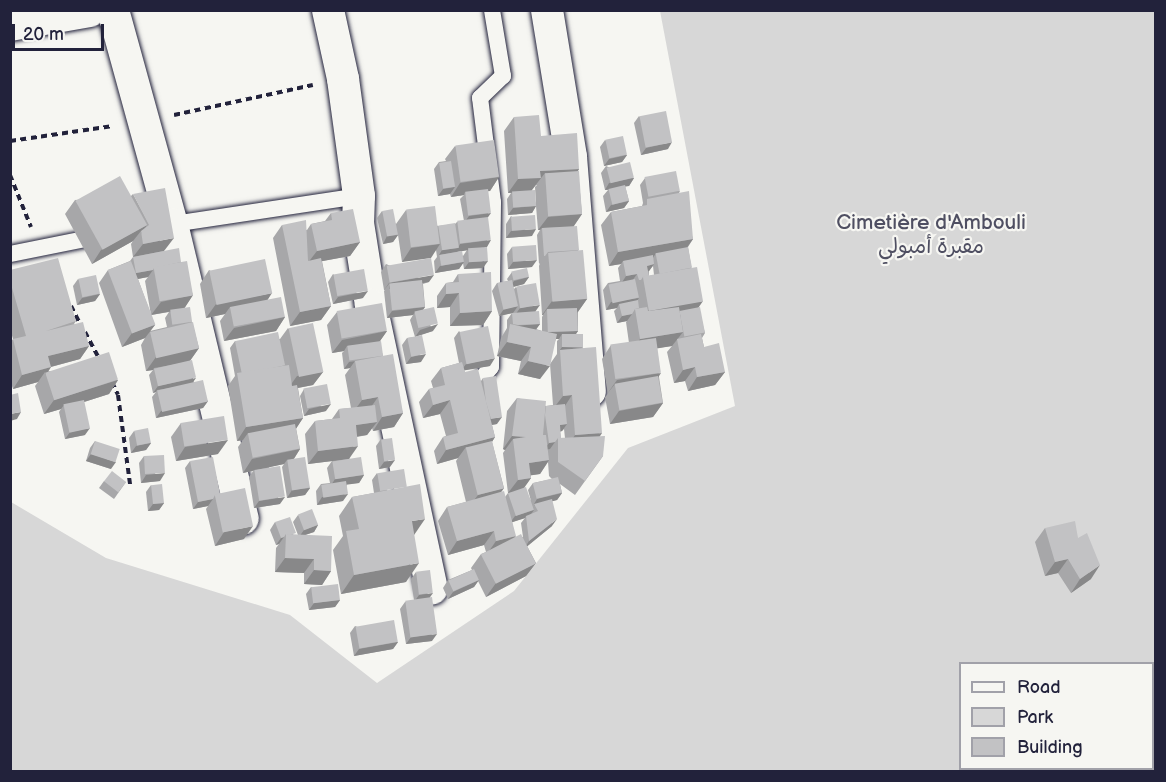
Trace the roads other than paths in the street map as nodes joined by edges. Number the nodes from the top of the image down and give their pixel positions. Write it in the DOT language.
graph roads {
  1 [pos="89,10"];
  2 [pos="113,10"];
  3 [pos="328,10"];
  4 [pos="492,10"];
  5 [pos="547,10"];
  6 [pos="10,24"];
  7 [pos="359,196"];
  8 [pos="161,226"];
  9 [pos="117,233"];
  10 [pos="10,254"];
  11 [pos="591,402"];
  12 [pos="481,423"];
  13 [pos="243,519"];
  14 [pos="432,589"];
  1 -- 6 [label="street"];
  2 -- 8 [label="street"];
  3 -- 7 [label="street"];
  4 -- 12 [label="lane"];
  5 -- 11 [label="street"];
  7 -- 8 [label="lane"];
  7 -- 14 [label="street"];
  8 -- 13 [label="street"];
  9 -- 10 [label="lane"];
}
